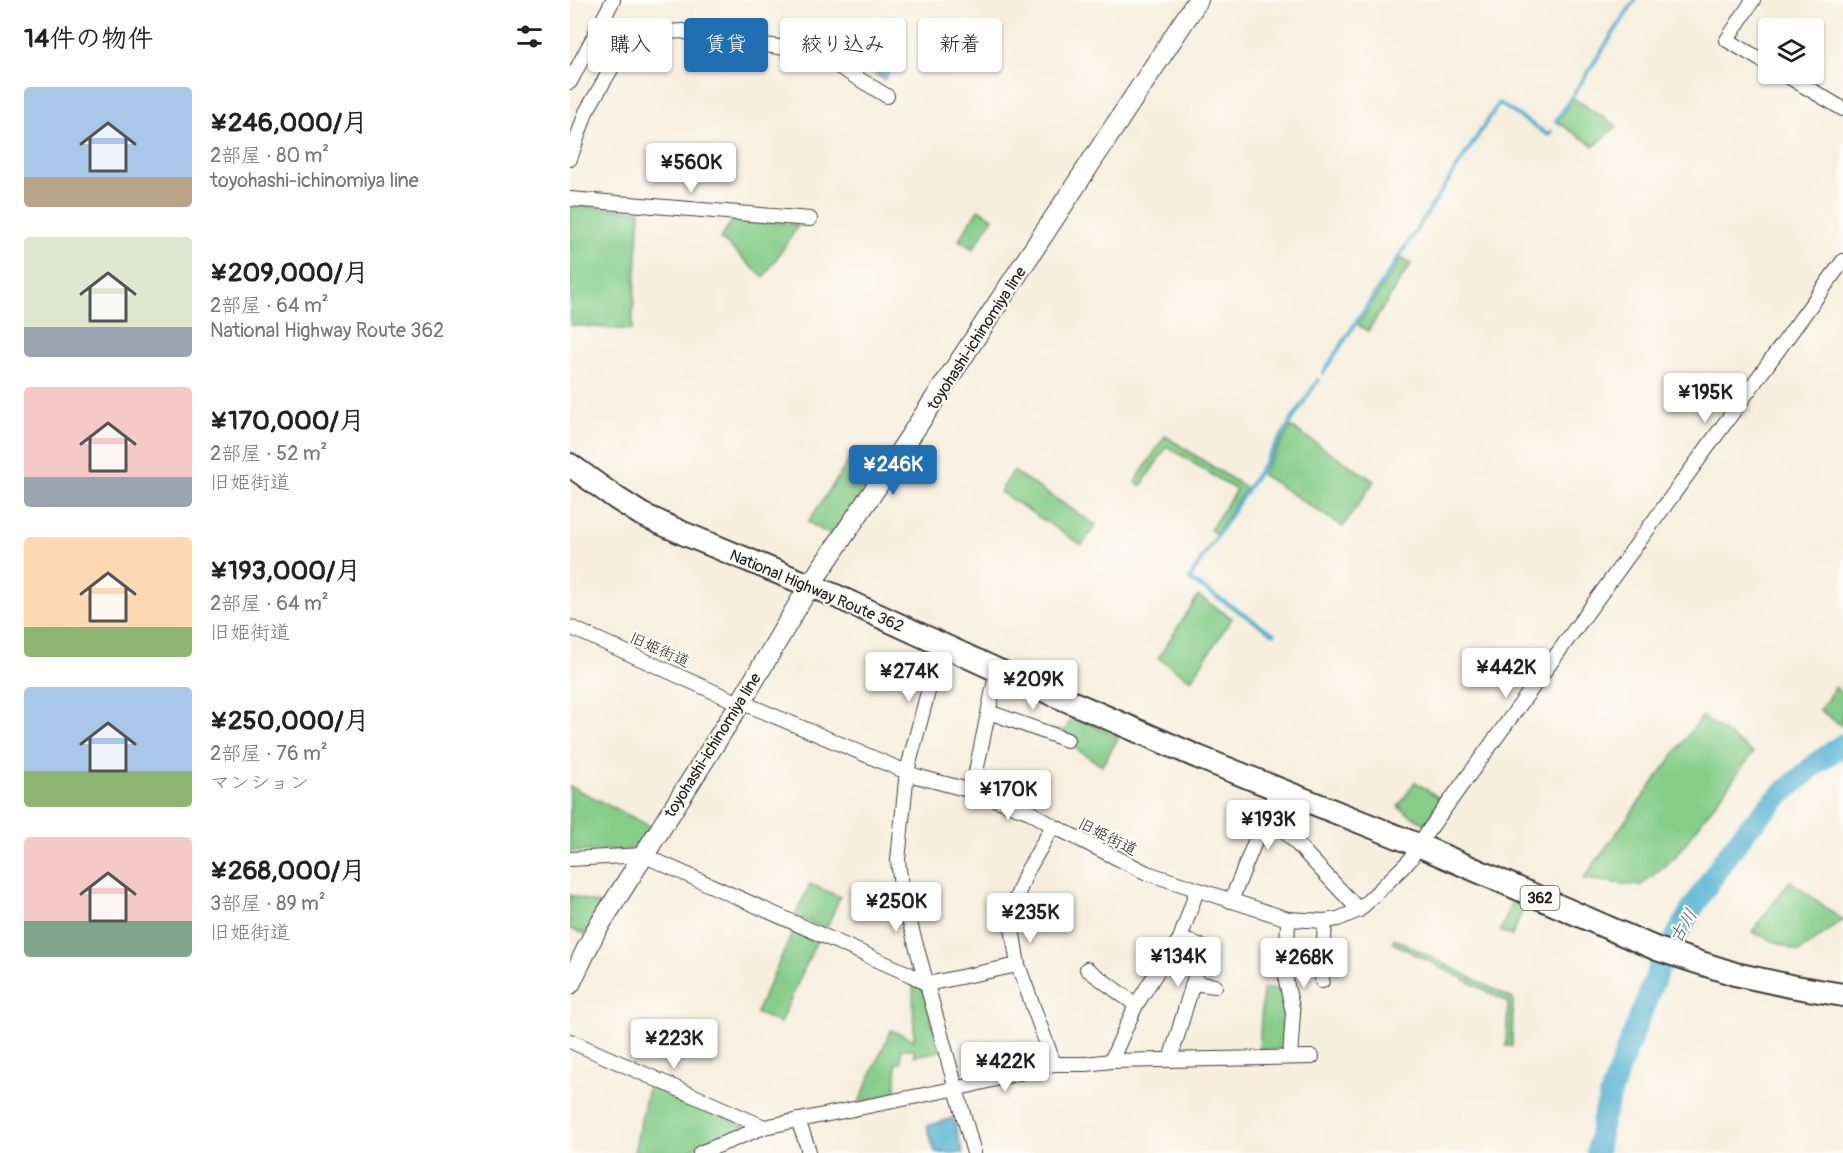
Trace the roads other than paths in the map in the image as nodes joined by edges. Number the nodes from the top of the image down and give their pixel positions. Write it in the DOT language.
graph roads {
  1 [pos="613,0"];
  2 [pos="1198,0"];
  3 [pos="1753,0"];
  4 [pos="1758,58"];
  5 [pos="570,82"];
  6 [pos="1801,84"];
  7 [pos="887,96"];
  8 [pos="1843,109"];
  9 [pos="570,159"];
  10 [pos="570,200"];
  11 [pos="810,219"];
  12 [pos="1843,261"];
  13 [pos="570,465"];
  14 [pos="810,585"];
  15 [pos="572,632"];
  16 [pos="941,643"];
  17 [pos="997,670"];
  18 [pos="741,702"];
  19 [pos="989,712"];
  20 [pos="1067,740"];
  21 [pos="907,771"];
  22 [pos="1277,790"];
  23 [pos="972,791"];
  24 [pos="1266,812"];
  25 [pos="1053,826"];
  26 [pos="1418,845"];
  27 [pos="643,855"];
  28 [pos="570,858"];
  29 [pos="1197,890"];
  30 [pos="1231,901"];
  31 [pos="1359,910"];
  32 [pos="1288,919"];
  33 [pos="1325,921"];
  34 [pos="1180,939"];
  35 [pos="1018,965"];
  36 [pos="1087,969"];
  37 [pos="1322,981"];
  38 [pos="1193,983"];
  39 [pos="570,984"];
  40 [pos="927,984"];
  41 [pos="1215,986"];
  42 [pos="1843,995"];
  43 [pos="1136,1005"];
  44 [pos="570,1041"];
  45 [pos="1290,1057"];
  46 [pos="1312,1057"];
  47 [pos="1170,1060"];
  48 [pos="1111,1061"];
  49 [pos="1054,1064"];
  50 [pos="956,1088"];
  51 [pos="798,1120"];
  52 [pos="764,1127"];
  53 [pos="700,1153"];
  54 [pos="808,1153"];
  55 [pos="974,1153"];
  1 -- 5 [label="street"];
  2 -- 14 [label="main road, toyohashi-ichinomiya line"];
  3 -- 4 [label="street"];
  6 -- 8 [label="street"];
  7 -- 9 [label="street"];
  10 -- 11 [label="street"];
  12 -- 26 [label="street, 旧姫街道"];
  13 -- 14 [label="highway, National Highway Route 362 / 362"];
  14 -- 16 [label="highway, National Highway Route 362 / 362"];
  14 -- 18 [label="main road, toyohashi-ichinomiya line"];
  15 -- 18 [label="street, 旧姫街道"];
  16 -- 17 [label="highway, National Highway Route 362 / 362"];
  16 -- 21 [label="street"];
  17 -- 19 [label="street"];
  17 -- 22 [label="highway, National Highway Route 362 / 362"];
  18 -- 21 [label="street, 旧姫街道"];
  18 -- 27 [label="main road, toyohashi-ichinomiya line"];
  19 -- 20 [label="street"];
  19 -- 23 [label="street"];
  21 -- 23 [label="street, 旧姫街道"];
  21 -- 40 [label="street"];
  22 -- 24 [label="street"];
  22 -- 26 [label="highway, National Highway Route 362 / 362"];
  23 -- 25 [label="street, 旧姫街道"];
  24 -- 30 [label="street"];
  24 -- 31 [label="street"];
  25 -- 29 [label="street, 旧姫街道"];
  25 -- 35 [label="street"];
  26 -- 31 [label="street, 旧姫街道"];
  26 -- 42 [label="highway, National Highway Route 362 / 362"];
  27 -- 28 [label="street"];
  27 -- 39 [label="main road, toyohashi-ichinomiya line"];
  27 -- 40 [label="street"];
  29 -- 30 [label="street, 旧姫街道"];
  29 -- 34 [label="street"];
  30 -- 32 [label="street, 旧姫街道"];
  31 -- 33 [label="street, 旧姫街道"];
  32 -- 33 [label="street, 旧姫街道"];
  32 -- 45 [label="street"];
  33 -- 37 [label="street"];
  34 -- 38 [label="street"];
  34 -- 43 [label="street"];
  35 -- 40 [label="street"];
  35 -- 49 [label="street"];
  36 -- 43 [label="street"];
  38 -- 41 [label="street"];
  38 -- 47 [label="street"];
  40 -- 50 [label="street"];
  43 -- 48 [label="street"];
  44 -- 52 [label="street"];
  45 -- 46 [label="street"];
  45 -- 47 [label="street"];
  47 -- 48 [label="street"];
  48 -- 49 [label="street"];
  49 -- 50 [label="street"];
  50 -- 51 [label="street"];
  50 -- 55 [label="street"];
  51 -- 52 [label="street"];
  51 -- 54 [label="street"];
  52 -- 53 [label="street"];
}
